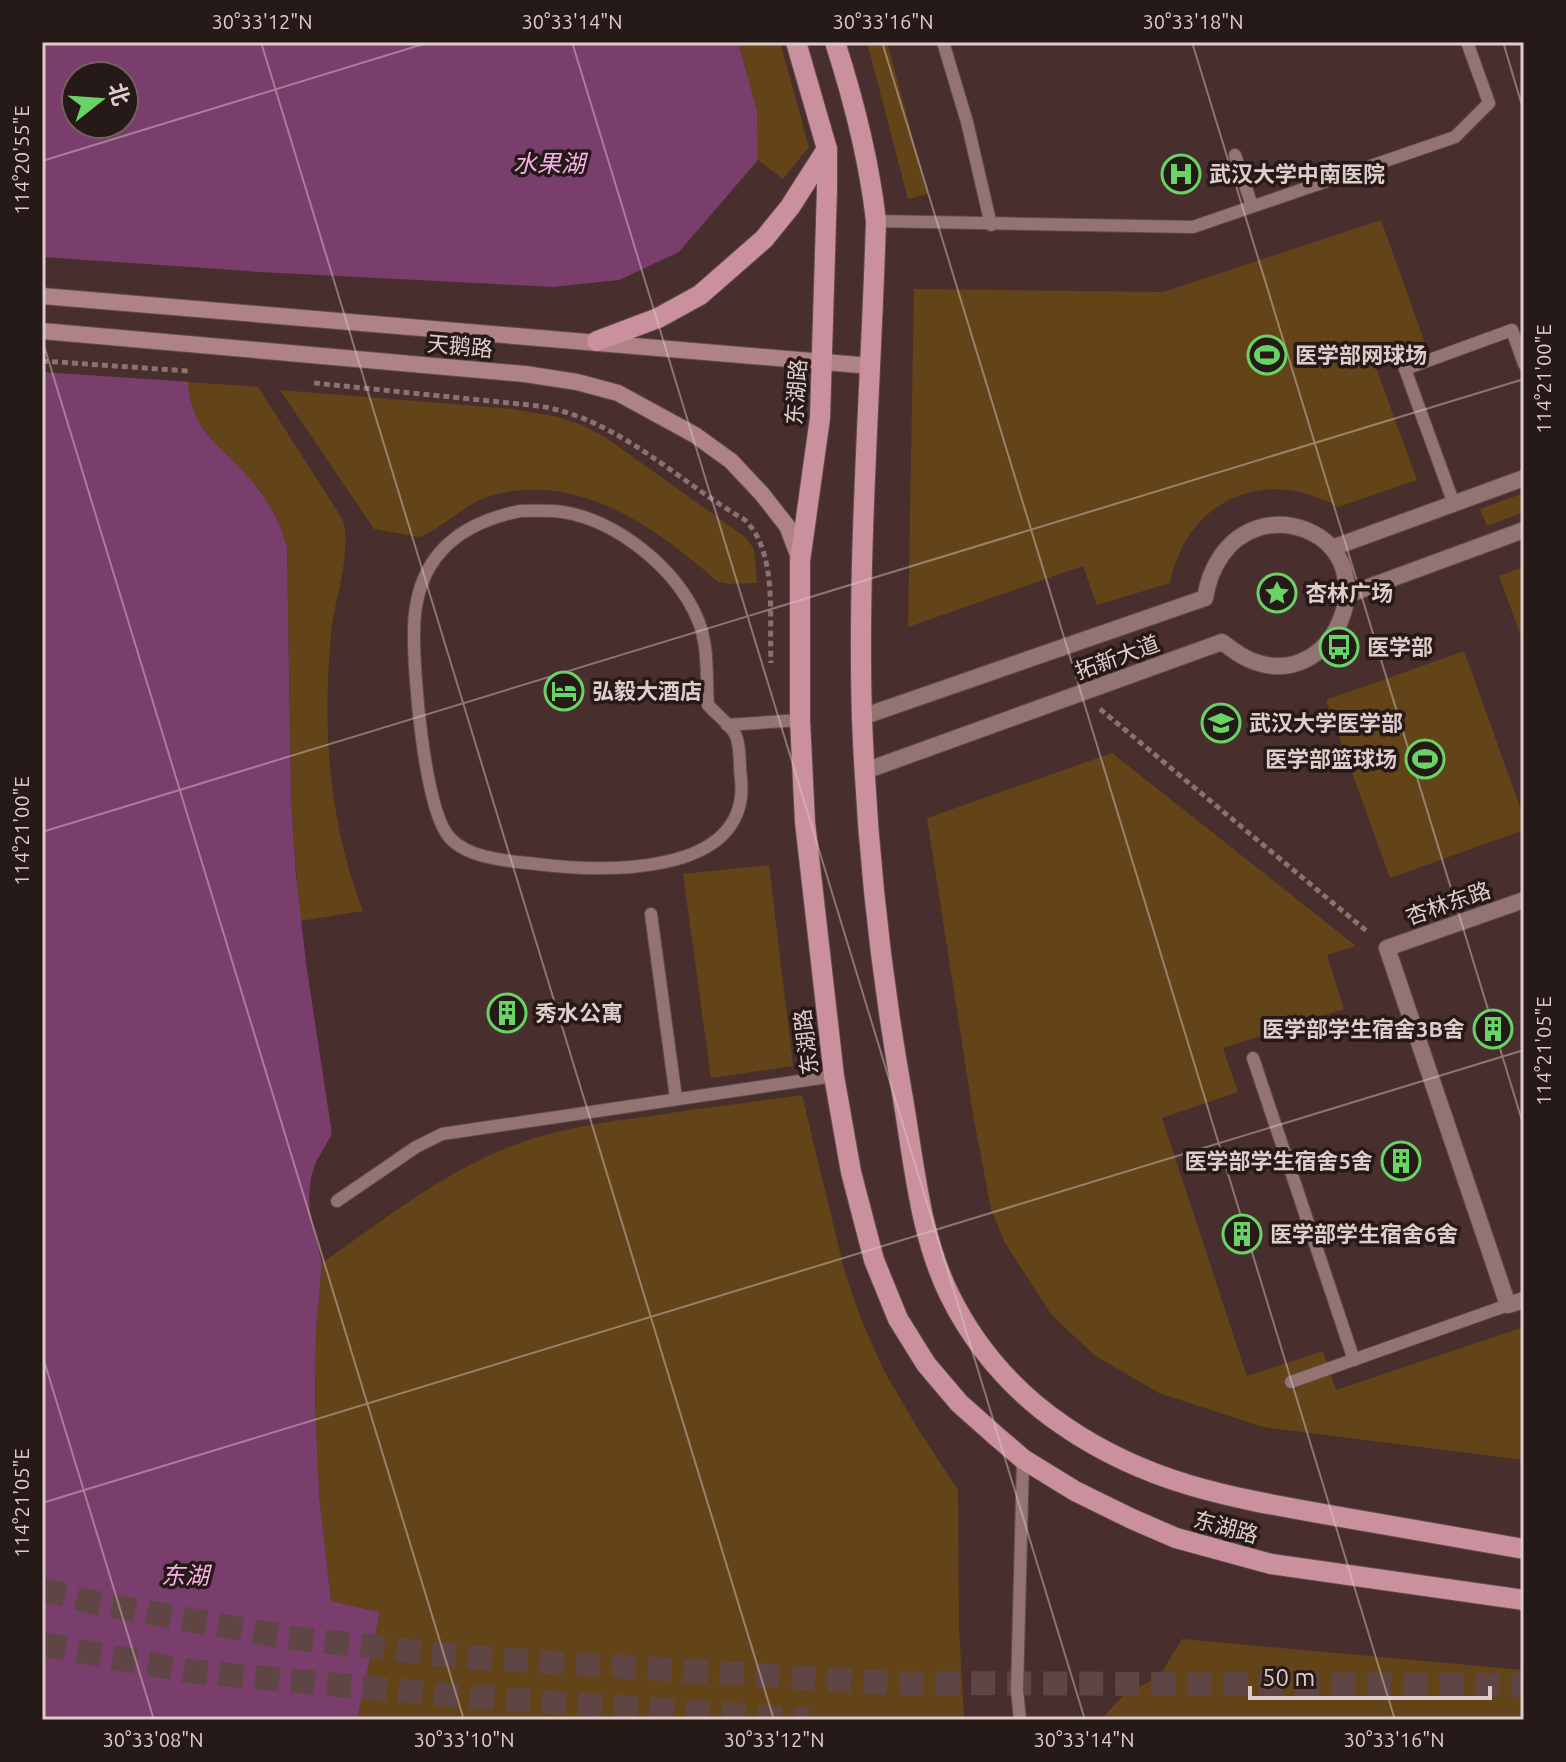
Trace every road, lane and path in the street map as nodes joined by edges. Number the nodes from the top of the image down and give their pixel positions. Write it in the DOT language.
graph roads {
  1 [pos="796,42"];
  2 [pos="835,42"];
  3 [pos="943,42"];
  4 [pos="1467,42"];
  5 [pos="827,149"];
  6 [pos="1235,155"];
  7 [pos="1252,206"];
  8 [pos="876,221"];
  9 [pos="991,225"];
  10 [pos="42,296"];
  11 [pos="42,331"];
  12 [pos="597,341"];
  13 [pos="823,360"];
  14 [pos="42,361"];
  15 [pos="1524,364"];
  16 [pos="871,366"];
  17 [pos="194,372"];
  18 [pos="303,381"];
  19 [pos="1524,478"];
  20 [pos="1454,504"];
  21 [pos="1524,530"];
  22 [pos="1332,548"];
  23 [pos="800,561"];
  24 [pos="1347,595"];
  25 [pos="771,674"];
  26 [pos="1081,693"];
  27 [pos="862,717"];
  28 [pos="800,720"];
  29 [pos="727,725"];
  30 [pos="865,771"];
  31 [pos="1524,900"];
  32 [pos="651,914"];
  33 [pos="1387,948"];
  34 [pos="1253,1058"];
  35 [pos="834,1076"];
  36 [pos="676,1098"];
  37 [pos="337,1201"];
  38 [pos="1516,1303"];
  39 [pos="1354,1360"];
  40 [pos="1291,1382"];
  41 [pos="1023,1459"];
  42 [pos="1524,1549"];
  43 [pos="1524,1600"];
  44 [pos="1020,1720"];
  1 -- 5 [label="main road, 东湖路"];
  2 -- 8 [label="main road, 东湖路"];
  3 -- 9 [label="lane"];
  4 -- 7 [label="lane"];
  5 -- 12 [label="main road"];
  5 -- 13 [label="main road, 东湖路"];
  6 -- 7 [label="lane"];
  7 -- 9 [label="lane"];
  8 -- 9 [label="lane"];
  8 -- 16 [label="main road, 东湖路"];
  10 -- 12 [label="main road, 天鹅路"];
  11 -- 23 [label="main road, 天鹅路"];
  12 -- 13 [label="main road, 天鹅路"];
  13 -- 16 [label="main road, 天鹅路"];
  13 -- 23 [label="main road, 东湖路"];
  14 -- 17 [label="path"];
  15 -- 20 [label="lane"];
  16 -- 27 [label="main road, 东湖路"];
  18 -- 25 [label="path"];
  19 -- 20 [label="street"];
  20 -- 22 [label="street"];
  21 -- 24 [label="street"];
  22 -- 24 [label="street"];
  22 -- 27 [label="street, 拓新大道"];
  23 -- 28 [label="main road, 东湖路"];
  24 -- 26 [label="street, 拓新大道"];
  26 -- 30 [label="street, 拓新大道"];
  26 -- 33 [label="path"];
  27 -- 30 [label="main road, 东湖路"];
  28 -- 29 [label="lane"];
  28 -- 35 [label="main road, 东湖路"];
  29 -- 29 [label="lane"];
  30 -- 42 [label="main road, 东湖路"];
  31 -- 33 [label="street, 杏林东路"];
  32 -- 36 [label="lane"];
  33 -- 38 [label="street"];
  34 -- 39 [label="lane"];
  35 -- 36 [label="lane"];
  35 -- 41 [label="main road, 东湖路"];
  36 -- 37 [label="lane"];
  38 -- 39 [label="lane"];
  39 -- 40 [label="lane"];
  41 -- 43 [label="main road, 东湖路"];
  41 -- 44 [label="lane"];
}
